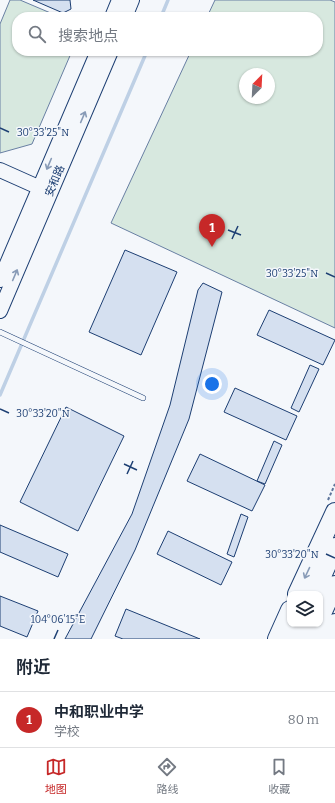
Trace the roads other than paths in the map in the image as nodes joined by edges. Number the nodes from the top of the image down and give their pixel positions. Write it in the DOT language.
graph roads {
  1 [pos="119,0"];
  2 [pos="132,0"];
  3 [pos="114,12"];
  4 [pos="127,12"];
  5 [pos="96,56"];
  6 [pos="108,56"];
  7 [pos="0,170"];
  8 [pos="45,190"];
  9 [pos="0,280"];
  10 [pos="0,311"];
  11 [pos="0,332"];
  12 [pos="142,398"];
  13 [pos="335,512"];
  14 [pos="335,547"];
  15 [pos="335,585"];
  16 [pos="298,591"];
  17 [pos="315,591"];
  18 [pos="323,611"];
  19 [pos="287,617"];
  20 [pos="335,623"];
  21 [pos="299,627"];
  22 [pos="316,627"];
  23 [pos="277,639"];
  24 [pos="294,639"];
  25 [pos="311,639"];
  26 [pos="327,639"];
  1 -- 3 [label="street"];
  2 -- 4 [label="street"];
  5 -- 8 [label="street, 安和路, one-way"];
  8 -- 6 [label="street, 安和路, one-way"];
  7 -- 8 [label="street"];
  8 -- 9 [label="street, 安和路"];
  10 -- 8 [label="street, 安和路, one-way"];
  11 -- 12 [label="lane"];
  13 -- 16 [label="highway, one-way"];
  14 -- 17 [label="highway"];
  15 -- 18 [label="highway"];
  19 -- 23 [label="highway"];
  20 -- 26 [label="highway"];
  21 -- 24 [label="highway"];
  22 -- 25 [label="highway"];
}
